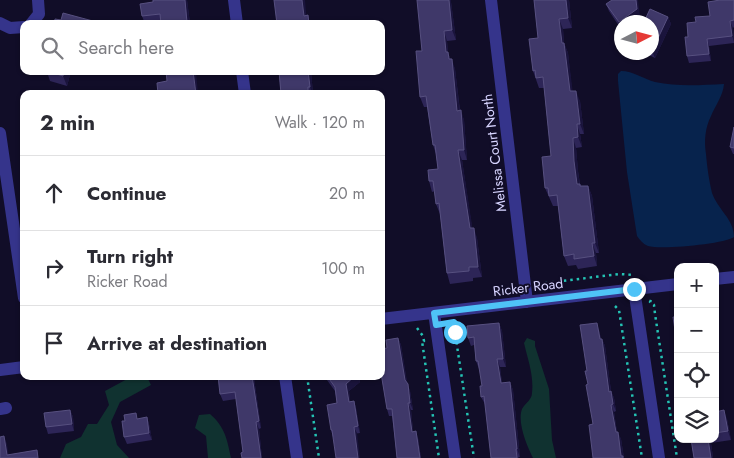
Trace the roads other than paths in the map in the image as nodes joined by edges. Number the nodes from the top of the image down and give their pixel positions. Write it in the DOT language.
graph roads {
  1 [pos="38,0"];
  2 [pos="234,0"];
  3 [pos="490,0"];
  4 [pos="34,20"];
  5 [pos="236,20"];
  6 [pos="1,26"];
  7 [pos="20,27"];
  8 [pos="243,75"];
  9 [pos="244,90"];
  10 [pos="0,133"];
  11 [pos="20,270"];
  12 [pos="734,277"];
  13 [pos="719,279"];
  14 [pos="674,284"];
  15 [pos="634,289"];
  16 [pos="527,302"];
  17 [pos="385,319"];
  18 [pos="435,319"];
  19 [pos="20,368"];
  20 [pos="0,370"];
  21 [pos="286,380"];
  22 [pos="297,458"];
  23 [pos="455,458"];
  24 [pos="659,458"];
  1 -- 4 [label="street"];
  2 -- 5 [label="street"];
  3 -- 16 [label="street, Melissa Court North"];
  6 -- 7 [label="street"];
  8 -- 9 [label="street"];
  10 -- 11 [label="street"];
  12 -- 13 [label="street"];
  14 -- 15 [label="street, Ricker Road"];
  15 -- 16 [label="street, Ricker Road"];
  15 -- 24 [label="street"];
  16 -- 18 [label="street, Ricker Road"];
  17 -- 18 [label="street, Ricker Road"];
  18 -- 23 [label="street"];
  19 -- 20 [label="street"];
  21 -- 22 [label="street"];
}
